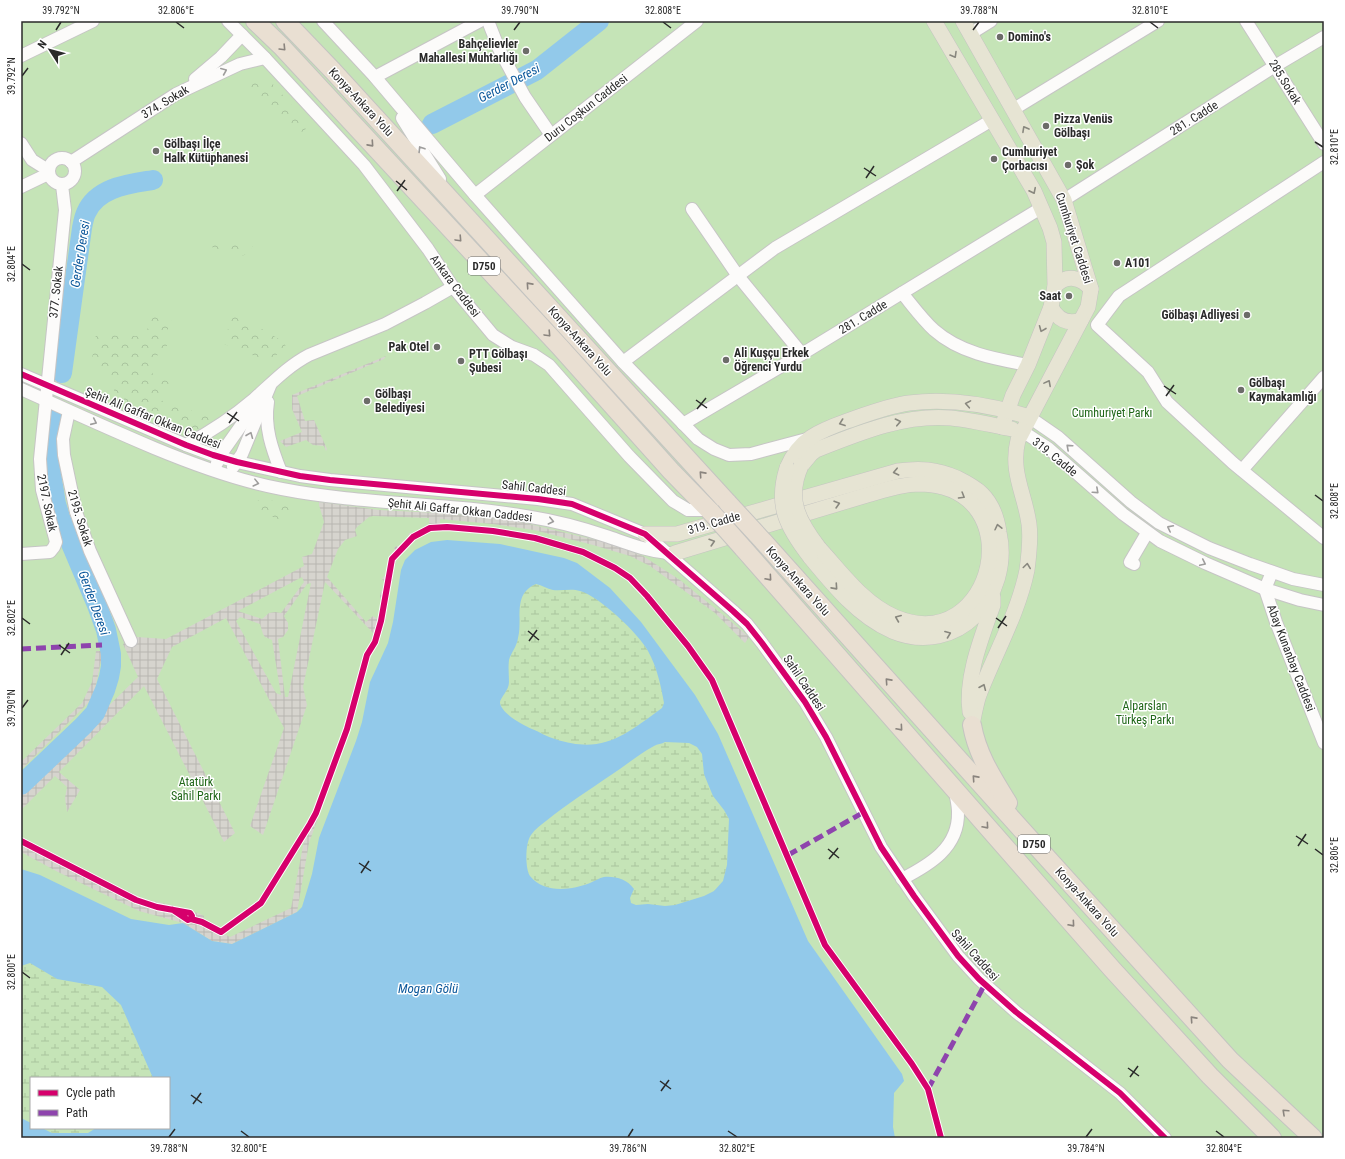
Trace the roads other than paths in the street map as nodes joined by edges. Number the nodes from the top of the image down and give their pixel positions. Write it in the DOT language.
graph roads {
  1 [pos="94,21"];
  2 [pos="228,21"];
  3 [pos="255,21"];
  4 [pos="285,21"];
  5 [pos="323,21"];
  6 [pos="480,21"];
  7 [pos="488,21"];
  8 [pos="697,21"];
  9 [pos="934,21"];
  10 [pos="991,21"];
  11 [pos="1158,21"];
  12 [pos="1246,21"];
  13 [pos="967,27"];
  14 [pos="242,35"];
  15 [pos="1324,37"];
  16 [pos="21,56"];
  17 [pos="265,58"];
  18 [pos="1275,66"];
  19 [pos="378,80"];
  20 [pos="176,94"];
  21 [pos="1014,109"];
  22 [pos="992,120"];
  23 [pos="551,136"];
  24 [pos="21,143"];
  25 [pos="1324,144"];
  26 [pos="72,162"];
  27 [pos="1324,162"];
  28 [pos="48,172"];
  29 [pos="62,185"];
  30 [pos="21,186"];
  31 [pos="475,195"];
  32 [pos="1064,200"];
  33 [pos="456,206"];
  34 [pos="1041,208"];
  35 [pos="692,209"];
  36 [pos="738,276"];
  37 [pos="1055,286"];
  38 [pos="453,287"];
  39 [pos="1091,289"];
  40 [pos="902,293"];
  41 [pos="1089,304"];
  42 [pos="1051,307"];
  43 [pos="1108,311"];
  44 [pos="1081,320"];
  45 [pos="802,354"];
  46 [pos="623,362"];
  47 [pos="1028,364"];
  48 [pos="21,374"];
  49 [pos="1324,377"];
  50 [pos="272,383"];
  51 [pos="47,385"];
  52 [pos="21,389"];
  53 [pos="45,400"];
  54 [pos="1007,410"];
  55 [pos="69,411"];
  56 [pos="1030,417"];
  57 [pos="683,424"];
  58 [pos="1002,427"];
  59 [pos="1022,431"];
  60 [pos="807,439"];
  61 [pos="186,445"];
  62 [pos="216,456"];
  63 [pos="237,462"];
  64 [pos="794,467"];
  65 [pos="1242,470"];
  66 [pos="213,471"];
  67 [pos="281,472"];
  68 [pos="710,511"];
  69 [pos="1147,533"];
  70 [pos="645,534"];
  71 [pos="1324,538"];
  72 [pos="671,553"];
  73 [pos="815,553"];
  74 [pos="21,554"];
  75 [pos="1134,564"];
  76 [pos="1272,572"];
  77 [pos="1324,585"];
  78 [pos="1265,589"];
  79 [pos="994,591"];
  80 [pos="1324,605"];
  81 [pos="131,640"];
  82 [pos="972,725"];
  83 [pos="1324,743"];
  84 [pos="954,790"];
  85 [pos="1030,839"];
  86 [pos="902,879"];
  87 [pos="1165,1138"];
  88 [pos="1272,1138"];
  89 [pos="1314,1138"];
  1 -- 16 [label="street"];
  2 -- 14 [label="street, Ankara Caddesi"];
  3 -- 68 [label="highway, D750, one-way"];
  4 -- 33 [label="highway, Konya-Ankara Yolu / D750"];
  5 -- 19 [label="street"];
  6 -- 19 [label="street"];
  7 -- 23 [label="street"];
  8 -- 23 [label="street, Duru Coşkun Caddesi"];
  9 -- 22 [label="main road, Cumhuriyet Caddesi, one-way"];
  10 -- 13 [label="street"];
  11 -- 21 [label="street"];
  12 -- 18 [label="street, 285.Sokak"];
  13 -- 21 [label="main road, Cumhuriyet Caddesi"];
  14 -- 17 [label="street, Ankara Caddesi"];
  14 -- 20 [label="street"];
  15 -- 18 [label="street, 281. Cadde"];
  20 -- 17 [label="street, 374. Sokak, one-way"];
  17 -- 38 [label="street, Ankara Caddesi"];
  18 -- 25 [label="street, 285.Sokak"];
  18 -- 32 [label="street, 281. Cadde"];
  19 -- 31 [label="street"];
  33 -- 19 [label="street, one-way"];
  20 -- 26 [label="street, 374. Sokak"];
  32 -- 21 [label="main road, Cumhuriyet Caddesi, one-way"];
  22 -- 34 [label="main road, Cumhuriyet Caddesi, one-way"];
  22 -- 36 [label="street"];
  23 -- 31 [label="street, Duru Coşkun Caddesi"];
  24 -- 28 [label="street"];
  26 -- 28 [label="street"];
  26 -- 29 [label="street"];
  27 -- 43 [label="street"];
  28 -- 29 [label="street"];
  28 -- 30 [label="street"];
  29 -- 51 [label="street, 377. Sokak"];
  31 -- 46 [label="street"];
  32 -- 39 [label="main road, Cumhuriyet Caddesi"];
  85 -- 33 [label="highway, Konya-Ankara Yolu / D750, one-way, bridge"];
  34 -- 37 [label="main road, Cumhuriyet Caddesi"];
  34 -- 40 [label="street, 281. Cadde"];
  35 -- 36 [label="street"];
  36 -- 45 [label="street"];
  36 -- 46 [label="street"];
  37 -- 39 [label="main road"];
  37 -- 42 [label="main road, Cumhuriyet Caddesi"];
  38 -- 50 [label="street"];
  38 -- 68 [label="street, Ankara Caddesi"];
  39 -- 41 [label="main road, Cumhuriyet Caddesi"];
  40 -- 45 [label="street, 281. Cadde"];
  40 -- 47 [label="street"];
  41 -- 43 [label="street"];
  41 -- 44 [label="main road, Cumhuriyet Caddesi"];
  42 -- 44 [label="main road"];
  42 -- 47 [label="main road, Cumhuriyet Caddesi, one-way"];
  43 -- 65 [label="street"];
  56 -- 44 [label="main road, Cumhuriyet Caddesi, one-way"];
  45 -- 57 [label="street, 281. Cadde"];
  46 -- 57 [label="street"];
  47 -- 54 [label="main road, Cumhuriyet Caddesi"];
  48 -- 51 [label="street, Şehit Ali Gaffar Okkan Caddesi"];
  49 -- 65 [label="street"];
  50 -- 61 [label="street"];
  50 -- 62 [label="street"];
  63 -- 50 [label="street, one-way"];
  50 -- 67 [label="street"];
  51 -- 53 [label="street, 377. Sokak"];
  51 -- 61 [label="street, Şehit Ali Gaffar Okkan Caddesi"];
  52 -- 53 [label="street, Şehit Ali Gaffar Okkan Caddesi"];
  53 -- 55 [label="street, Şehit Ali Gaffar Okkan Caddesi"];
  53 -- 74 [label="street, 2197. Sokak"];
  54 -- 56 [label="main road, 319. Cadde"];
  54 -- 58 [label="main road, Cumhuriyet Caddesi"];
  54 -- 60 [label="main road, 319. Cadde, one-way"];
  55 -- 66 [label="street, Şehit Ali Gaffar Okkan Caddesi, one-way"];
  55 -- 81 [label="street, 2195. Sokak"];
  56 -- 59 [label="main road, Cumhuriyet Caddesi"];
  76 -- 56 [label="street, 319. Cadde, one-way"];
  57 -- 60 [label="street, 319. Cadde"];
  58 -- 59 [label="main road, 319. Cadde"];
  64 -- 58 [label="main road, 319. Cadde, one-way"];
  59 -- 69 [label="street, 319. Cadde, one-way"];
  82 -- 59 [label="main road, Cumhuriyet Caddesi, one-way"];
  60 -- 64 [label="main road, 319. Cadde"];
  61 -- 62 [label="street, Şehit Ali Gaffar Okkan Caddesi"];
  62 -- 63 [label="street, Şehit Ali Gaffar Okkan Caddesi"];
  62 -- 66 [label="street"];
  63 -- 66 [label="street"];
  63 -- 67 [label="street, Şehit Ali Gaffar Okkan Caddesi"];
  64 -- 73 [label="main road, 319. Cadde, bridge"];
  65 -- 71 [label="street"];
  66 -- 72 [label="street, Şehit Ali Gaffar Okkan Caddesi, one-way"];
  67 -- 70 [label="street, Sahil Caddesi"];
  68 -- 84 [label="highway, D750, one-way, bridge"];
  69 -- 75 [label="street"];
  69 -- 78 [label="street, 319. Cadde, one-way"];
  70 -- 72 [label="street, Sahil Caddesi"];
  79 -- 70 [label="main road, 319. Cadde, one-way"];
  72 -- 73 [label="main road, 319. Cadde, one-way"];
  72 -- 86 [label="street, Sahil Caddesi"];
  73 -- 79 [label="main road, 319. Cadde, one-way"];
  76 -- 77 [label="street, 319. Cadde"];
  76 -- 78 [label="street, Abay Kunanbay Caddesi"];
  78 -- 80 [label="street, 319. Cadde"];
  78 -- 83 [label="street, Abay Kunanbay Caddesi"];
  79 -- 82 [label="main road"];
  82 -- 85 [label="highway"];
  84 -- 86 [label="street"];
  84 -- 88 [label="highway, D750, one-way"];
  89 -- 85 [label="highway, Konya-Ankara Yolu / D750, one-way"];
  86 -- 87 [label="street, Sahil Caddesi"];
}
